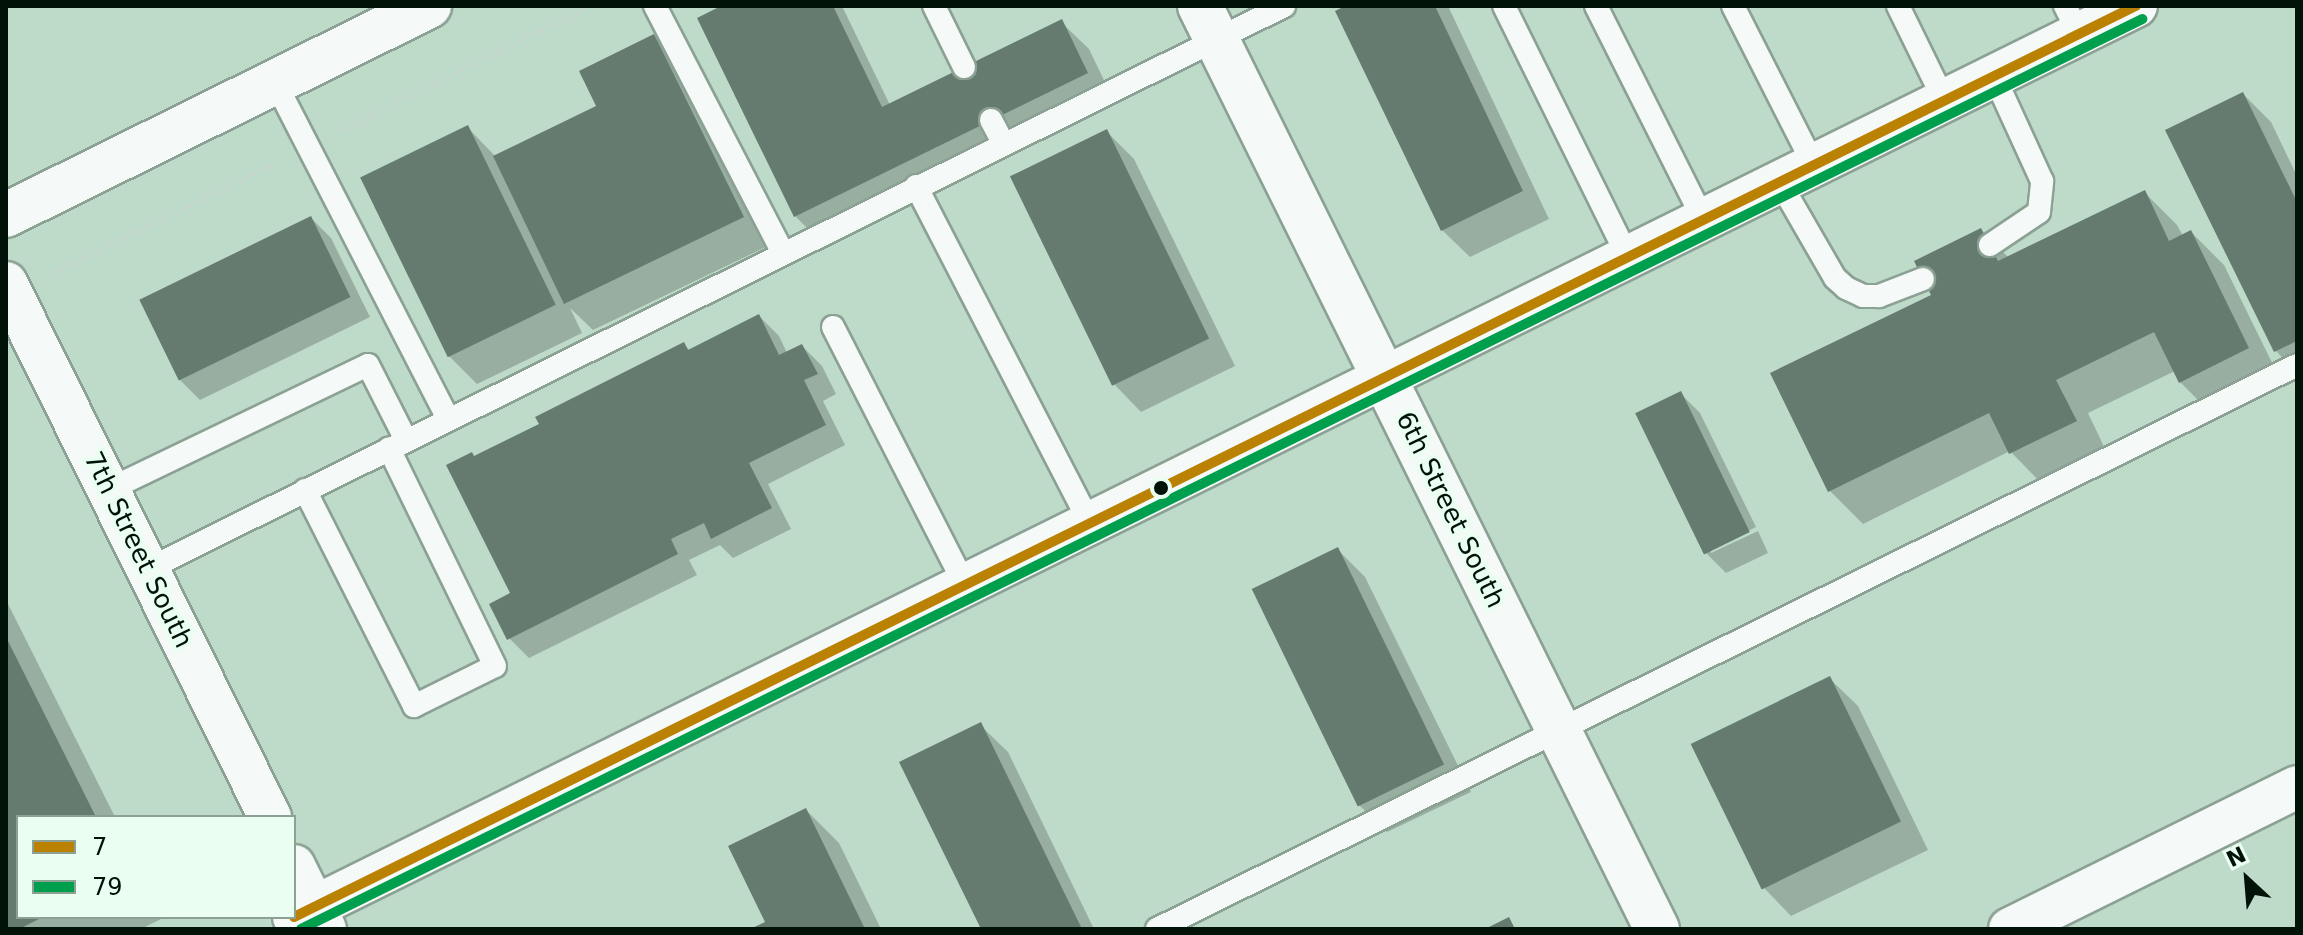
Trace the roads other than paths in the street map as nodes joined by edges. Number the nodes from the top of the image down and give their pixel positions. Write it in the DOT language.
graph roads {
  1 [pos="429,6"];
  2 [pos="655,6"];
  3 [pos="934,6"];
  4 [pos="1284,6"];
  5 [pos="1504,6"];
  6 [pos="1596,6"];
  7 [pos="1733,6"];
  8 [pos="1898,6"];
  9 [pos="2136,6"];
  10 [pos="2072,20"];
  11 [pos="1208,22"];
  12 [pos="964,67"];
  13 [pos="1994,76"];
  14 [pos="275,82"];
  15 [pos="1944,100"];
  16 [pos="991,120"];
  17 [pos="1004,144"];
  18 [pos="1796,173"];
  19 [pos="916,186"];
  20 [pos="6,215"];
  21 [pos="1703,219"];
  22 [pos="1990,245"];
  23 [pos="783,253"];
  24 [pos="1628,257"];
  25 [pos="1923,279"];
  26 [pos="6,283"];
  27 [pos="833,327"];
  28 [pos="2297,365"];
  29 [pos="1384,378"];
  30 [pos="448,419"];
  31 [pos="398,444"];
  32 [pos="108,490"];
  33 [pos="305,490"];
  34 [pos="1090,523"];
  35 [pos="148,569"];
  36 [pos="965,585"];
  37 [pos="1559,730"];
  38 [pos="2297,787"];
  39 [pos="269,815"];
  40 [pos="296,874"];
  41 [pos="307,917"];
  42 [pos="2029,925"];
  43 [pos="269,929"];
  44 [pos="1157,929"];
  45 [pos="1657,929"];
  1 -- 14 [label="street"];
  2 -- 23 [label="lane"];
  3 -- 12 [label="lane"];
  4 -- 11 [label="lane"];
  5 -- 24 [label="lane"];
  6 -- 21 [label="lane"];
  7 -- 18 [label="lane"];
  8 -- 15 [label="lane"];
  9 -- 10 [label="street"];
  10 -- 13 [label="street"];
  11 -- 17 [label="lane"];
  11 -- 29 [label="street, 6th Street South"];
  13 -- 15 [label="street"];
  13 -- 22 [label="lane"];
  14 -- 20 [label="street"];
  14 -- 30 [label="lane"];
  15 -- 18 [label="street"];
  16 -- 17 [label="lane"];
  17 -- 19 [label="lane"];
  18 -- 21 [label="street"];
  18 -- 25 [label="lane"];
  19 -- 23 [label="lane"];
  19 -- 34 [label="lane"];
  21 -- 24 [label="street"];
  23 -- 30 [label="lane"];
  24 -- 29 [label="street"];
  26 -- 32 [label="street, 7th Street South"];
  27 -- 36 [label="lane"];
  28 -- 37 [label="lane"];
  29 -- 34 [label="street"];
  29 -- 37 [label="street, 6th Street South"];
  30 -- 31 [label="lane"];
  31 -- 32 [label="lane"];
  31 -- 33 [label="lane"];
  31 -- 33 [label="lane"];
  32 -- 35 [label="street, 7th Street South"];
  33 -- 35 [label="lane"];
  34 -- 36 [label="street"];
  35 -- 39 [label="street, 7th Street South"];
  36 -- 41 [label="street"];
  37 -- 44 [label="lane"];
  37 -- 45 [label="street, 6th Street South"];
  38 -- 42 [label="street"];
  40 -- 41 [label="street"];
  41 -- 43 [label="street"];
}
